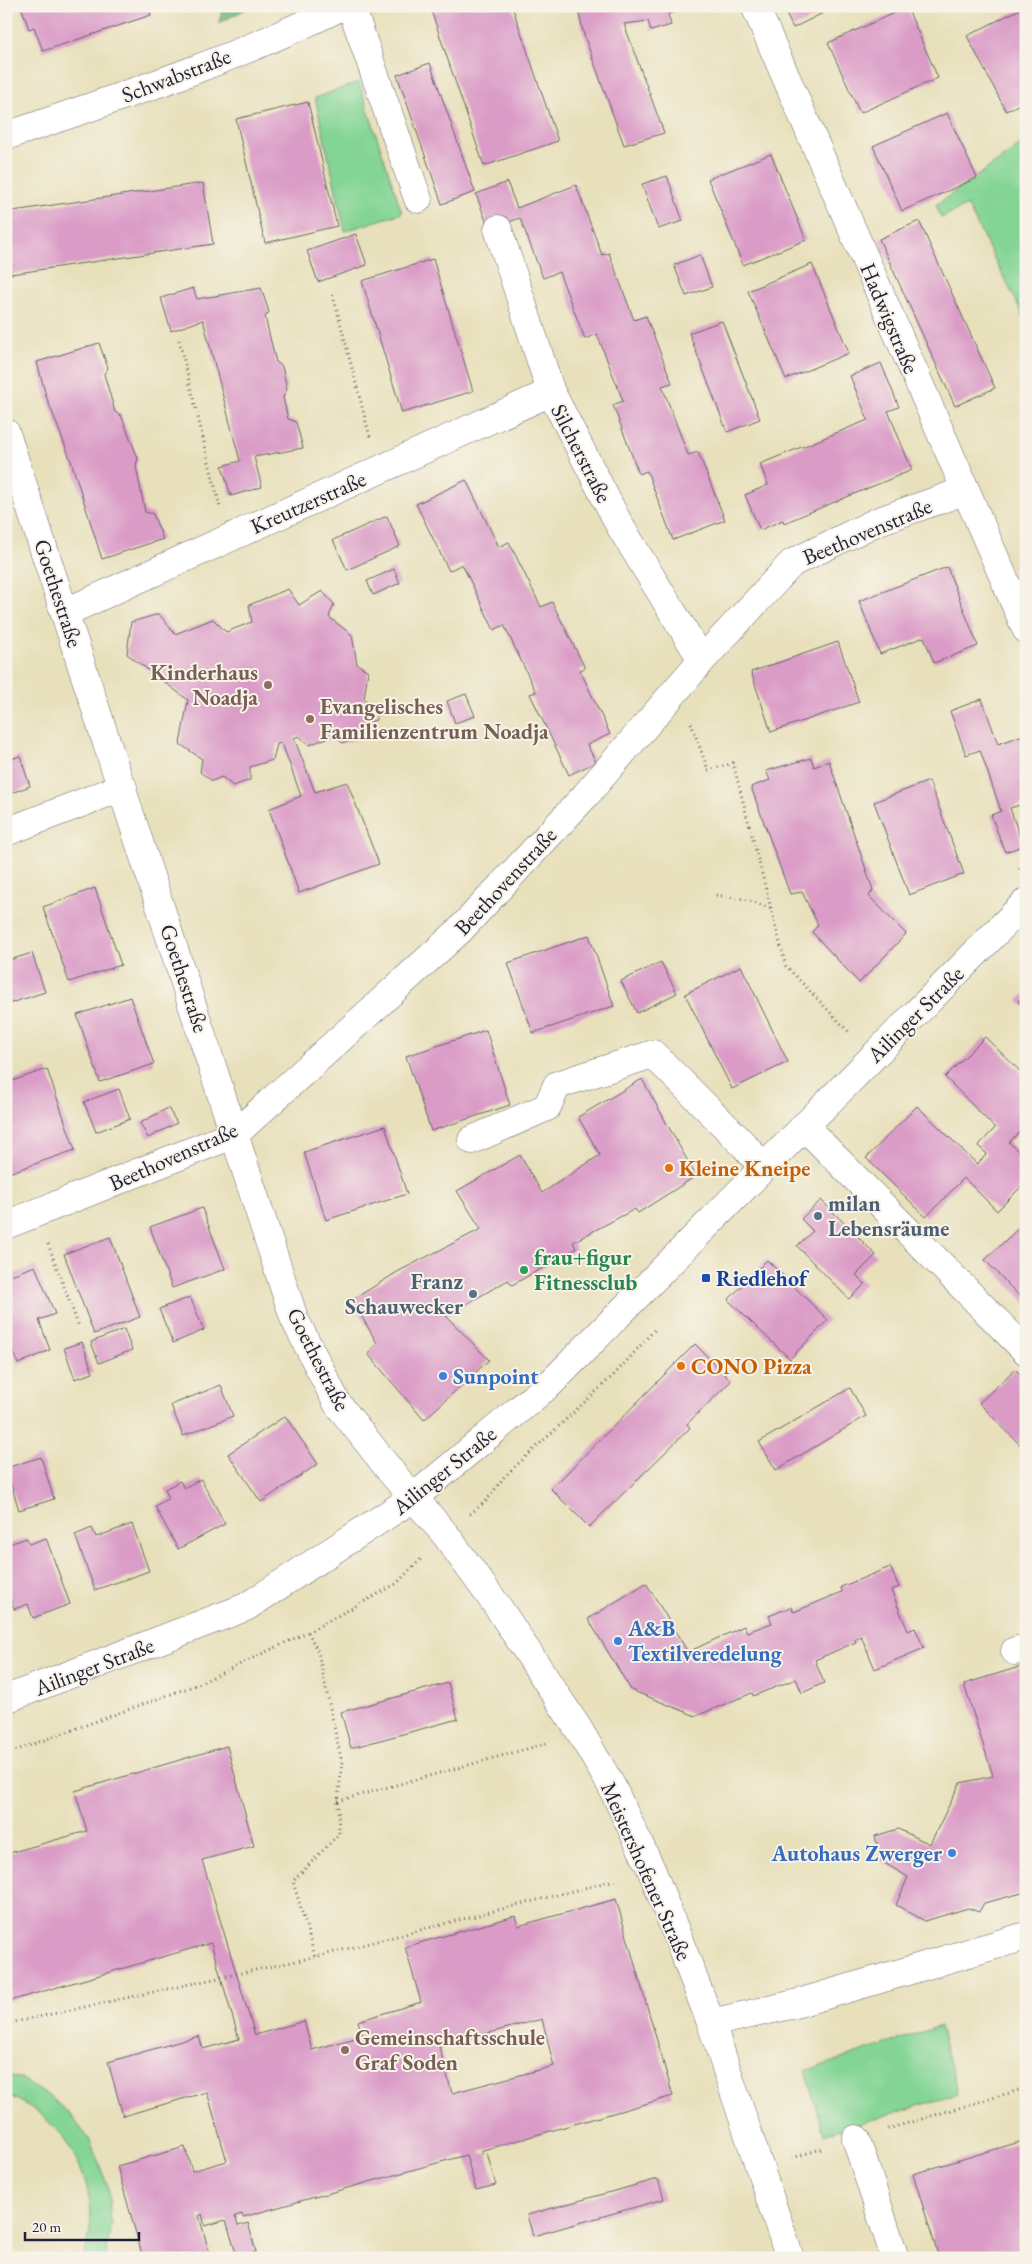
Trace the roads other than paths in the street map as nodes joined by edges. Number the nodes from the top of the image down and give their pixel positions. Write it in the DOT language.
graph roads {
  1 [pos="342,6"];
  2 [pos="351,6"];
  3 [pos="755,6"];
  4 [pos="6,136"];
  5 [pos="418,199"];
  6 [pos="498,229"];
  7 [pos="551,392"];
  8 [pos="6,433"];
  9 [pos="964,491"];
  10 [pos="66,612"];
  11 [pos="1026,629"];
  12 [pos="702,660"];
  13 [pos="122,787"];
  14 [pos="6,832"];
  15 [pos="1026,902"];
  16 [pos="804,1126"];
  17 [pos="235,1134"];
  18 [pos="472,1140"];
  19 [pos="763,1168"];
  20 [pos="6,1225"];
  21 [pos="1021,1337"];
  22 [pos="414,1498"];
  23 [pos="6,1699"];
  24 [pos="1026,1936"];
  25 [pos="711,2023"];
  26 [pos="856,2139"];
  27 [pos="790,2258"];
  28 [pos="895,2258"];
  1 -- 4 [label="street, Schwabstraße"];
  2 -- 5 [label="street"];
  3 -- 9 [label="street, Hadwigstraße"];
  6 -- 7 [label="street, Silcherstraße"];
  7 -- 10 [label="street, Kreutzerstraße"];
  7 -- 12 [label="street, Silcherstraße"];
  8 -- 10 [label="street, Goethestraße"];
  9 -- 11 [label="street, Hadwigstraße"];
  9 -- 12 [label="street, Beethovenstraße"];
  10 -- 13 [label="street, Goethestraße"];
  12 -- 17 [label="street, Beethovenstraße"];
  13 -- 14 [label="street"];
  13 -- 17 [label="street, Goethestraße"];
  15 -- 16 [label="street, Ailinger Straße"];
  16 -- 19 [label="street, Ailinger Straße"];
  16 -- 21 [label="street"];
  17 -- 20 [label="street, Beethovenstraße"];
  17 -- 22 [label="street, Goethestraße"];
  18 -- 19 [label="street"];
  19 -- 22 [label="street, Ailinger Straße"];
  22 -- 23 [label="street, Ailinger Straße"];
  22 -- 25 [label="street, Meistershofener Straße"];
  24 -- 25 [label="street"];
  25 -- 27 [label="street, Meistershofener Straße"];
  26 -- 28 [label="street"];
}
